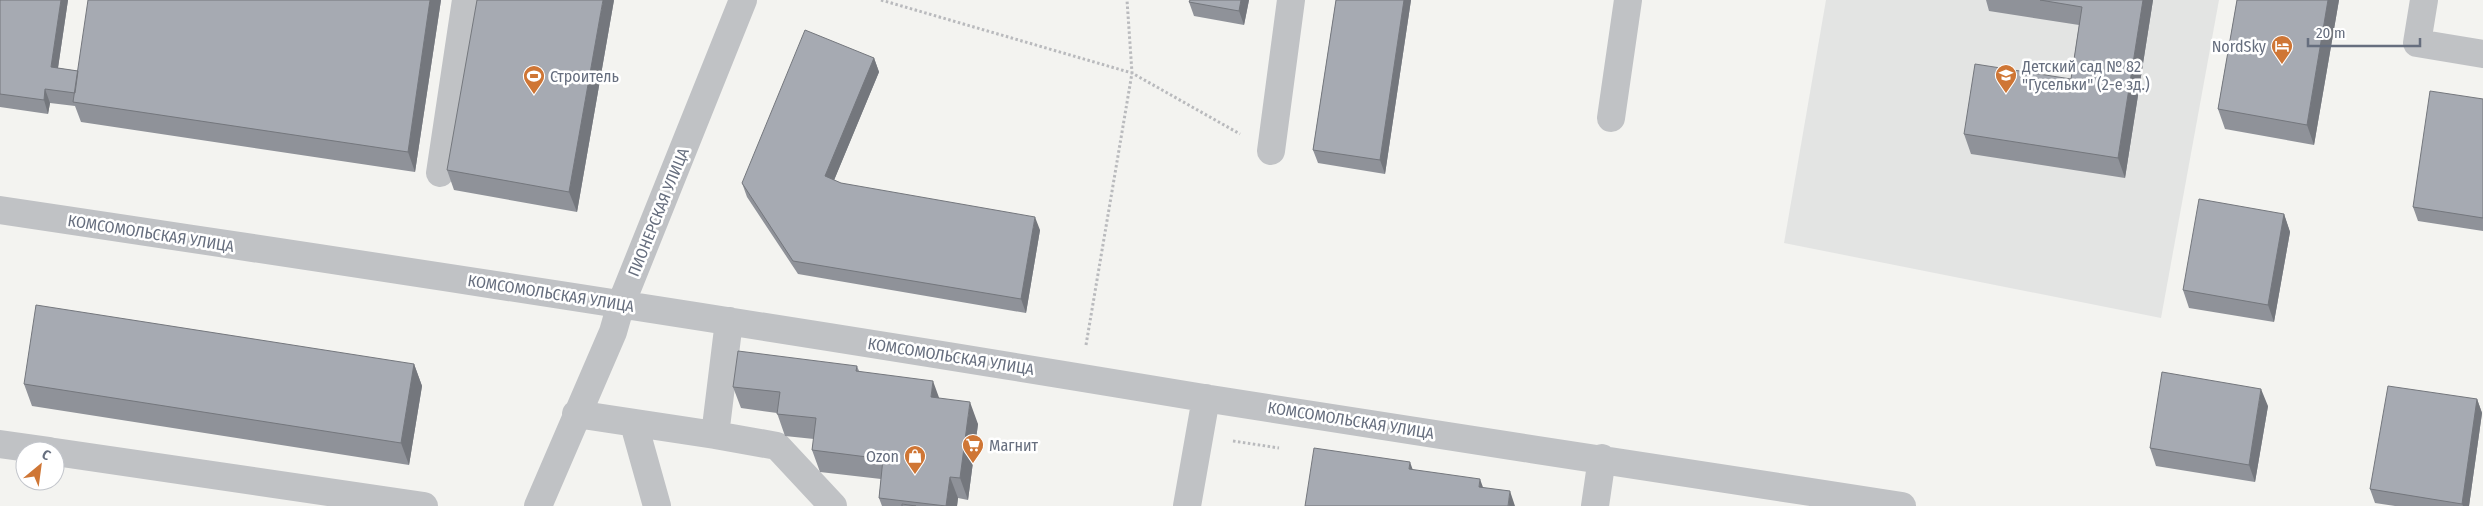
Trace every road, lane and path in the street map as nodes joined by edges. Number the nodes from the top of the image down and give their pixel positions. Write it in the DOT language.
graph roads {
  1 [pos="466,0"];
  2 [pos="743,0"];
  3 [pos="881,0"];
  4 [pos="1127,0"];
  5 [pos="1291,0"];
  6 [pos="1628,0"];
  7 [pos="2424,0"];
  8 [pos="2483,54"];
  9 [pos="1132,73"];
  10 [pos="1611,118"];
  11 [pos="1271,151"];
  12 [pos="440,173"];
  13 [pos="0,210"];
  14 [pos="620,304"];
  15 [pos="730,321"];
  16 [pos="1080,376"];
  17 [pos="1206,398"];
  18 [pos="576,414"];
  19 [pos="634,424"];
  20 [pos="714,435"];
  21 [pos="0,444"];
  22 [pos="15,446"];
  23 [pos="65,453"];
  24 [pos="1602,458"];
  25 [pos="424,506"];
  26 [pos="538,506"];
  27 [pos="657,506"];
  28 [pos="833,506"];
  29 [pos="1187,506"];
  30 [pos="1595,506"];
  31 [pos="1902,506"];
  1 -- 12 [label="street"];
  2 -- 14 [label="street, ПИОНЕРСКАЯ УЛИЦА"];
  3 -- 9 [label="path"];
  4 -- 9 [label="path"];
  5 -- 11 [label="street"];
  6 -- 10 [label="street"];
  7 -- 8 [label="street"];
  9 -- 11 [label="path"];
  9 -- 16 [label="path"];
  13 -- 14 [label="street, КОМСОМОЛЬСКАЯ УЛИЦА"];
  14 -- 15 [label="street, КОМСОМОЛЬСКАЯ УЛИЦА"];
  14 -- 18 [label="street, ПИОНЕРСКАЯ УЛИЦА"];
  15 -- 16 [label="street, КОМСОМОЛЬСКАЯ УЛИЦА"];
  15 -- 20 [label="street"];
  16 -- 17 [label="street, КОМСОМОЛЬСКАЯ УЛИЦА"];
  17 -- 24 [label="street, КОМСОМОЛЬСКАЯ УЛИЦА"];
  17 -- 29 [label="street"];
  18 -- 19 [label="street"];
  18 -- 26 [label="street, ПИОНЕРСКАЯ УЛИЦА"];
  19 -- 20 [label="street"];
  19 -- 27 [label="street"];
  20 -- 28 [label="street"];
  21 -- 22 [label="street"];
  23 -- 25 [label="street"];
  24 -- 30 [label="street"];
  24 -- 31 [label="street, КОМСОМОЛЬСКАЯ УЛИЦА"];
}
